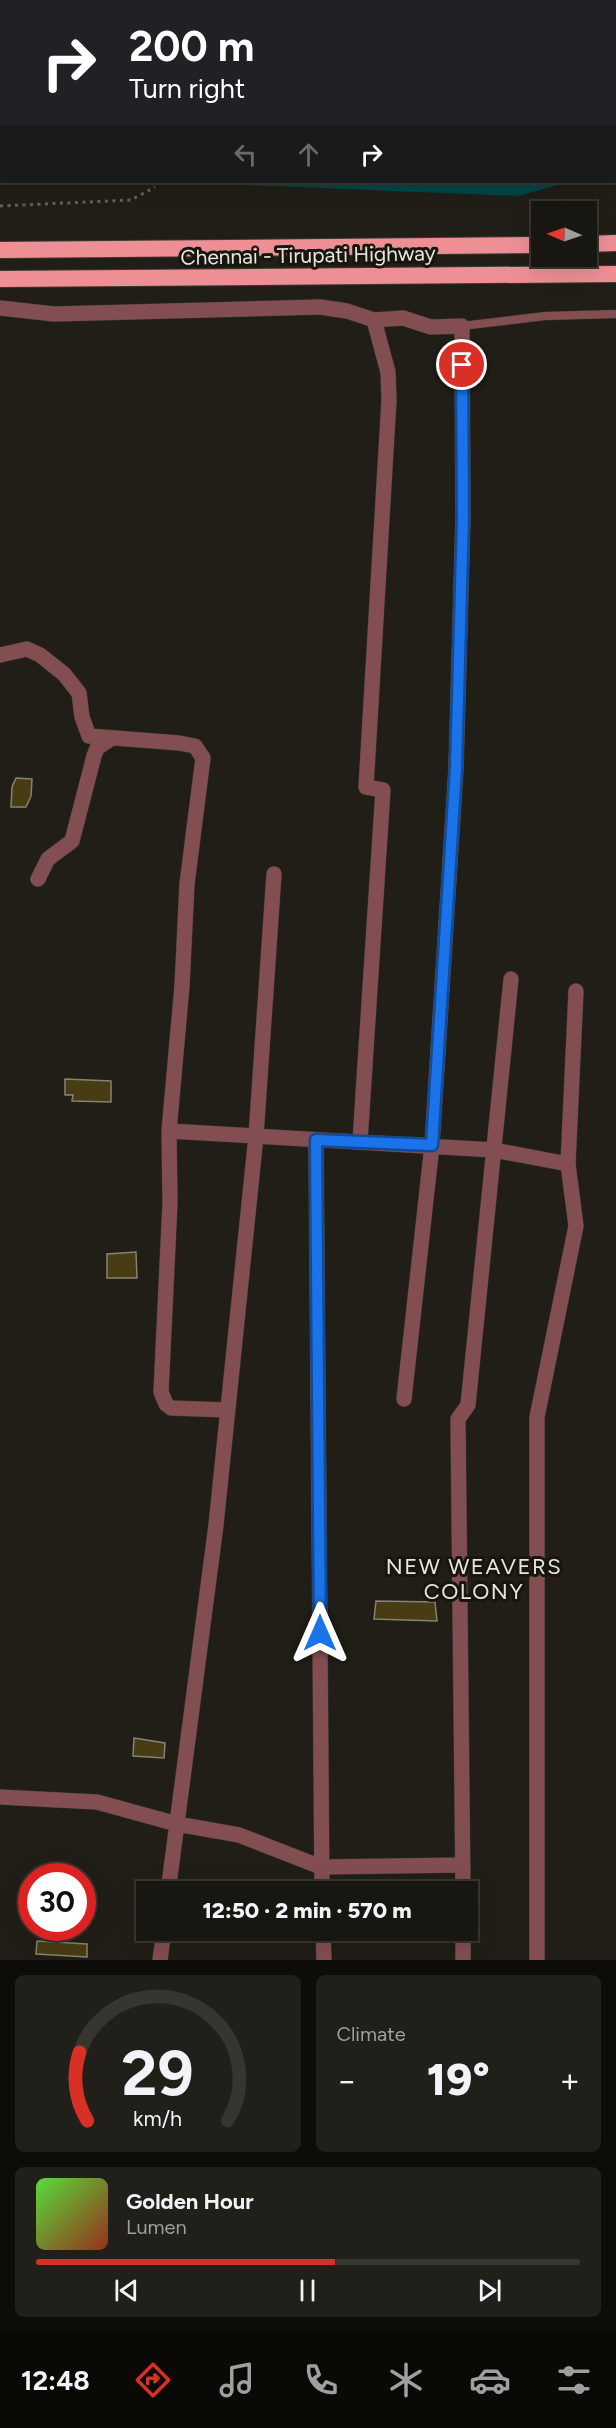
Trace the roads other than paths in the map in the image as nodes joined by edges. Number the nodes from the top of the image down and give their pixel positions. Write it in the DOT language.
graph roads {
  1 [pos="616,243"];
  2 [pos="597,244"];
  3 [pos="531,245"];
  4 [pos="0,250"];
  5 [pos="616,274"];
  6 [pos="0,279"];
  7 [pos="0,308"];
  8 [pos="616,314"];
  9 [pos="374,320"];
  10 [pos="462,326"];
  11 [pos="0,655"];
  12 [pos="112,738"];
  13 [pos="273,874"];
  14 [pos="38,879"];
  15 [pos="511,979"];
  16 [pos="576,991"];
  17 [pos="169,1131"];
  18 [pos="256,1136"];
  19 [pos="316,1140"];
  20 [pos="360,1141"];
  21 [pos="432,1145"];
  22 [pos="494,1150"];
  23 [pos="568,1164"];
  24 [pos="404,1399"];
  25 [pos="227,1410"];
  26 [pos="0,1797"];
  27 [pos="177,1824"];
  28 [pos="463,1865"];
  29 [pos="321,1867"];
  30 [pos="169,1881"];
  31 [pos="322,1881"];
  32 [pos="463,1881"];
  33 [pos="163,1941"];
  34 [pos="323,1941"];
  35 [pos="463,1941"];
  36 [pos="160,1960"];
  37 [pos="324,1960"];
  38 [pos="463,1960"];
  39 [pos="537,1960"];
  1 -- 2 [label="highway"];
  3 -- 4 [label="highway, Chennai - Tirupati Highway"];
  5 -- 6 [label="highway, Chennai - Tirupati Highway"];
  7 -- 9 [label="street"];
  8 -- 10 [label="lane"];
  9 -- 10 [label="street"];
  9 -- 20 [label="street"];
  10 -- 21 [label="street"];
  11 -- 12 [label="street"];
  12 -- 14 [label="street"];
  12 -- 17 [label="street"];
  13 -- 18 [label="street"];
  15 -- 22 [label="street"];
  16 -- 23 [label="street"];
  17 -- 18 [label="street"];
  17 -- 25 [label="street"];
  18 -- 19 [label="street"];
  18 -- 25 [label="street"];
  19 -- 20 [label="street"];
  19 -- 29 [label="street"];
  20 -- 21 [label="street"];
  21 -- 22 [label="street"];
  21 -- 24 [label="street"];
  22 -- 23 [label="street"];
  22 -- 28 [label="street"];
  23 -- 39 [label="street"];
  25 -- 27 [label="street"];
  26 -- 27 [label="street"];
  27 -- 29 [label="street"];
  27 -- 30 [label="street"];
  28 -- 29 [label="street"];
  28 -- 32 [label="street"];
  29 -- 31 [label="street"];
  33 -- 36 [label="street"];
  34 -- 37 [label="street"];
  35 -- 38 [label="street"];
}
